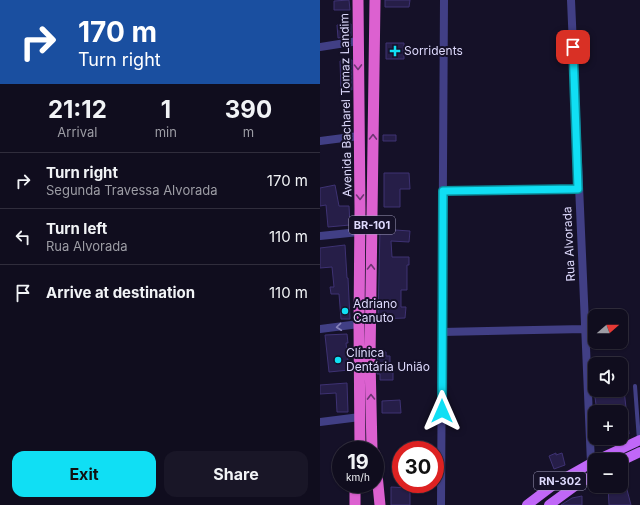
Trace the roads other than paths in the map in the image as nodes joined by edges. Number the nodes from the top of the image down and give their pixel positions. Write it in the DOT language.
graph roads {
  1 [pos="358,0"];
  2 [pos="374,0"];
  3 [pos="444,0"];
  4 [pos="571,0"];
  5 [pos="358,41"];
  6 [pos="320,47"];
  7 [pos="359,136"];
  8 [pos="320,141"];
  9 [pos="578,189"];
  10 [pos="443,191"];
  11 [pos="360,232"];
  12 [pos="320,236"];
  13 [pos="359,324"];
  14 [pos="320,329"];
  15 [pos="585,329"];
  16 [pos="442,332"];
  17 [pos="635,386"];
  18 [pos="360,417"];
  19 [pos="320,422"];
  20 [pos="360,435"];
  21 [pos="640,440"];
  22 [pos="358,441"];
  23 [pos="360,441"];
  24 [pos="372,441"];
  25 [pos="640,452"];
  26 [pos="593,453"];
  27 [pos="612,453"];
  28 [pos="628,458"];
  29 [pos="588,464"];
  30 [pos="588,478"];
  31 [pos="355,493"];
  32 [pos="360,493"];
  33 [pos="373,493"];
  34 [pos="375,503"];
  35 [pos="355,505"];
  36 [pos="360,505"];
  37 [pos="441,505"];
  38 [pos="527,505"];
  39 [pos="548,505"];
  1 -- 5 [label="highway, Avenida Bacharel Tomaz Landim / BR-101"];
  24 -- 2 [label="highway, Avenida Bacharel Tomaz Landim / BR-101, one-way"];
  3 -- 10 [label="street"];
  4 -- 9 [label="street, Rua Alvorada"];
  5 -- 6 [label="street"];
  5 -- 7 [label="highway, Avenida Bacharel Tomaz Landim / BR-101, one-way"];
  7 -- 8 [label="street"];
  7 -- 11 [label="highway, Avenida Bacharel Tomaz Landim / BR-101, one-way"];
  9 -- 10 [label="street"];
  9 -- 15 [label="street, Rua Alvorada"];
  10 -- 16 [label="street"];
  11 -- 12 [label="street"];
  11 -- 13 [label="highway, Avenida Bacharel Tomaz Landim / BR-101"];
  13 -- 14 [label="street, one-way"];
  13 -- 18 [label="highway, Avenida Bacharel Tomaz Landim / BR-101"];
  15 -- 16 [label="street"];
  15 -- 26 [label="street, Rua Alvorada"];
  16 -- 37 [label="street"];
  17 -- 21 [label="lane"];
  18 -- 19 [label="street"];
  18 -- 20 [label="highway, Avenida Bacharel Tomaz Landim / BR-101"];
  20 -- 22 [label="highway"];
  20 -- 23 [label="highway, Avenida Bacharel Tomaz Landim / BR-101"];
  21 -- 27 [label="main road, RN-302"];
  25 -- 28 [label="main road"];
  29 -- 38 [label="main road, RN-302"];
  30 -- 39 [label="main road, RN-302"];
  31 -- 35 [label="highway"];
  32 -- 36 [label="highway"];
  33 -- 34 [label="highway"];
}
